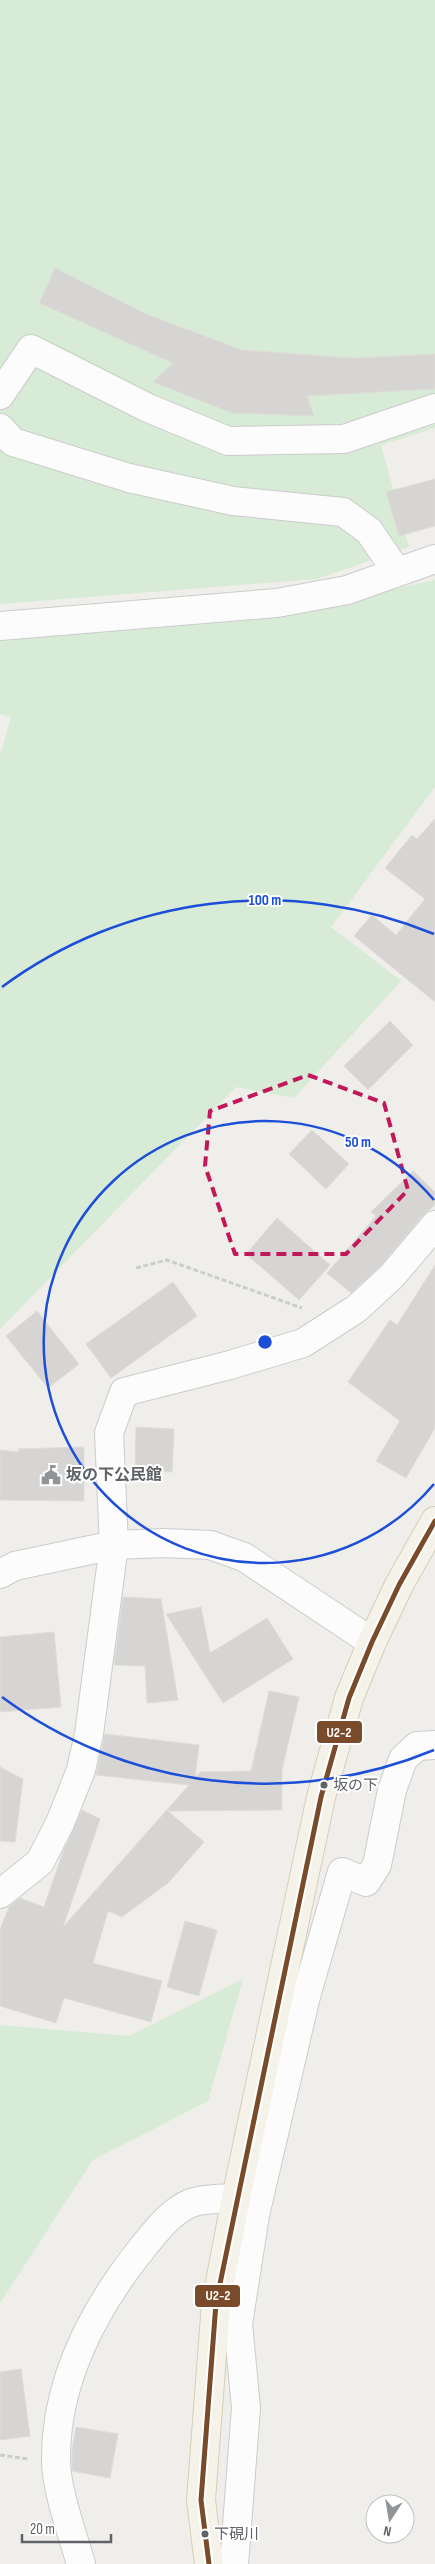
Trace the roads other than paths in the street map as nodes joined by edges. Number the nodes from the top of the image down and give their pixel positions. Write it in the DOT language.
graph roads {
  1 [pos="0,395"];
  2 [pos="435,408"];
  3 [pos="0,428"];
  4 [pos="435,559"];
  5 [pos="396,572"];
  6 [pos="0,626"];
  7 [pos="435,1225"];
  8 [pos="435,1521"];
  9 [pos="114,1545"];
  10 [pos="0,1574"];
  11 [pos="372,1642"];
  12 [pos="435,1745"];
  13 [pos="0,1894"];
  14 [pos="306,1996"];
  15 [pos="278,2005"];
  16 [pos="236,2198"];
  17 [pos="81,2564"];
  18 [pos="209,2564"];
  19 [pos="234,2564"];
  1 -- 2 [label="street"];
  3 -- 5 [label="street"];
  4 -- 5 [label="street"];
  5 -- 6 [label="street"];
  7 -- 9 [label="street"];
  8 -- 11 [label="main road"];
  9 -- 10 [label="street"];
  9 -- 11 [label="street"];
  9 -- 13 [label="street"];
  11 -- 15 [label="main road"];
  12 -- 14 [label="street"];
  14 -- 15 [label="street"];
  14 -- 19 [label="street"];
  15 -- 16 [label="main road"];
  16 -- 17 [label="street"];
  16 -- 18 [label="main road"];
}
